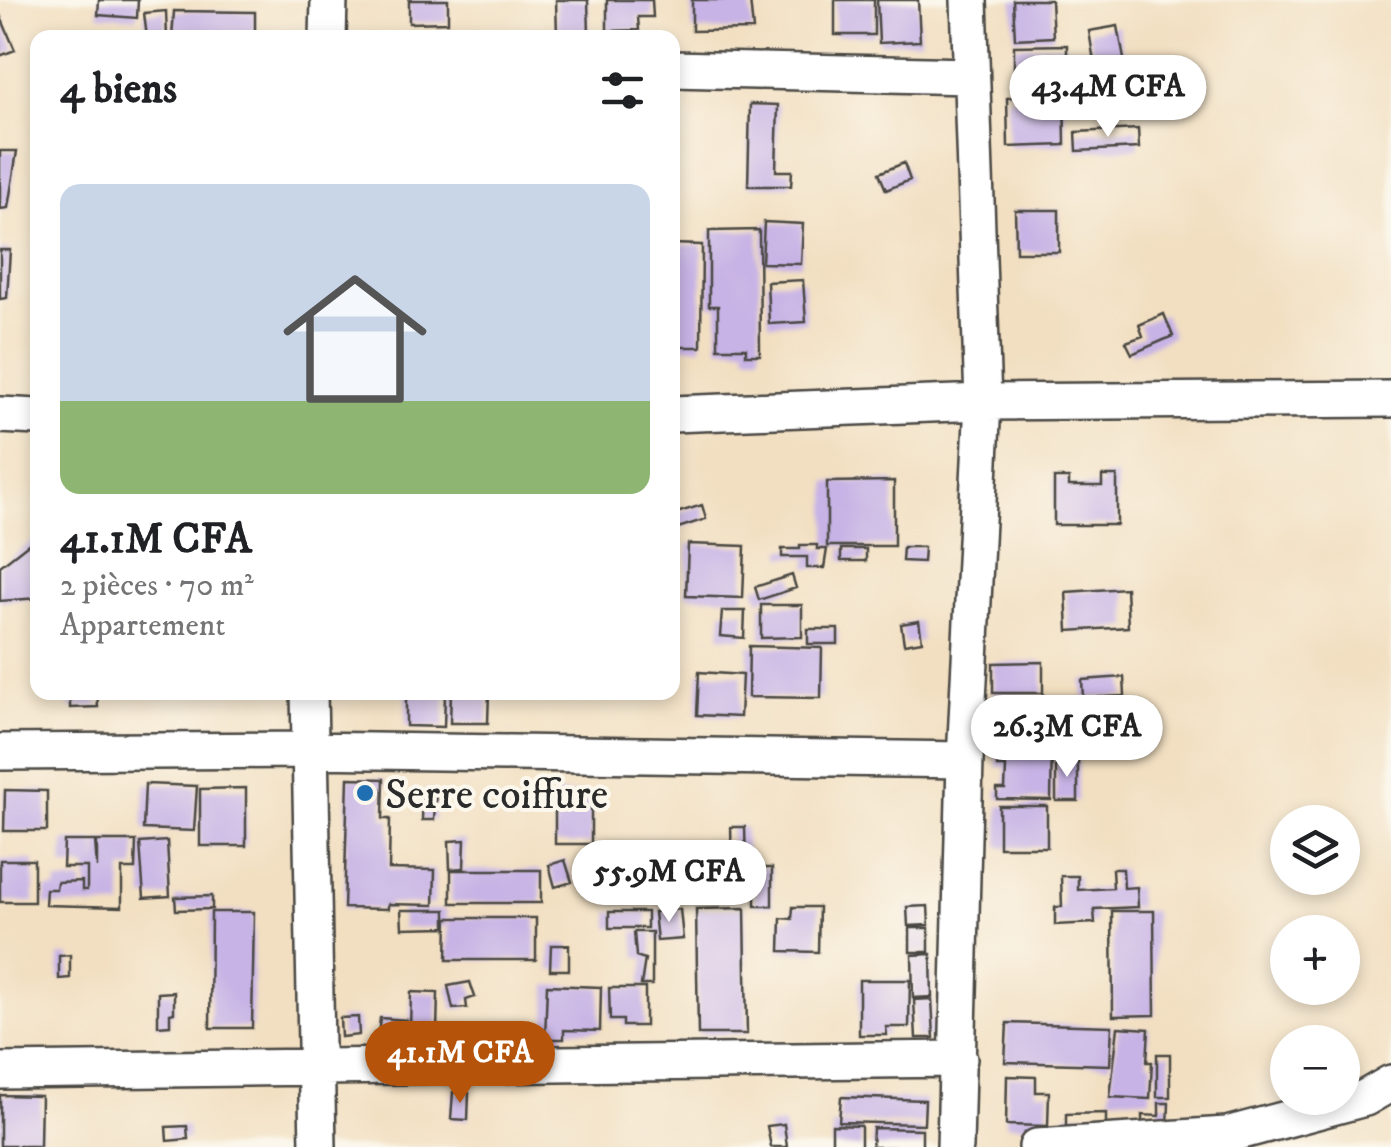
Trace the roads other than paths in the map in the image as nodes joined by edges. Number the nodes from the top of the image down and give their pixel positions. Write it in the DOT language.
graph roads {
  1 [pos="329,0"];
  2 [pos="969,0"];
  3 [pos="328,30"];
  4 [pos="680,69"];
  5 [pos="970,76"];
  6 [pos="1391,399"];
  7 [pos="982,402"];
  8 [pos="680,414"];
  9 [pos="0,415"];
  10 [pos="30,416"];
  11 [pos="310,700"];
  12 [pos="309,750"];
  13 [pos="0,752"];
  14 [pos="965,760"];
  15 [pos="959,1059"];
  16 [pos="314,1067"];
  17 [pos="0,1070"];
  18 [pos="1391,1084"];
  19 [pos="318,1147"];
  20 [pos="955,1147"];
  21 [pos="1037,1147"];
  1 -- 3 [label="street"];
  2 -- 5 [label="street"];
  4 -- 5 [label="street"];
  5 -- 7 [label="street"];
  6 -- 7 [label="street"];
  7 -- 8 [label="street"];
  7 -- 14 [label="street"];
  9 -- 10 [label="street"];
  11 -- 12 [label="street"];
  12 -- 13 [label="street"];
  12 -- 14 [label="street"];
  12 -- 16 [label="street"];
  14 -- 15 [label="street"];
  15 -- 16 [label="street"];
  15 -- 20 [label="street"];
  16 -- 17 [label="street"];
  16 -- 19 [label="street"];
  18 -- 21 [label="street"];
}
